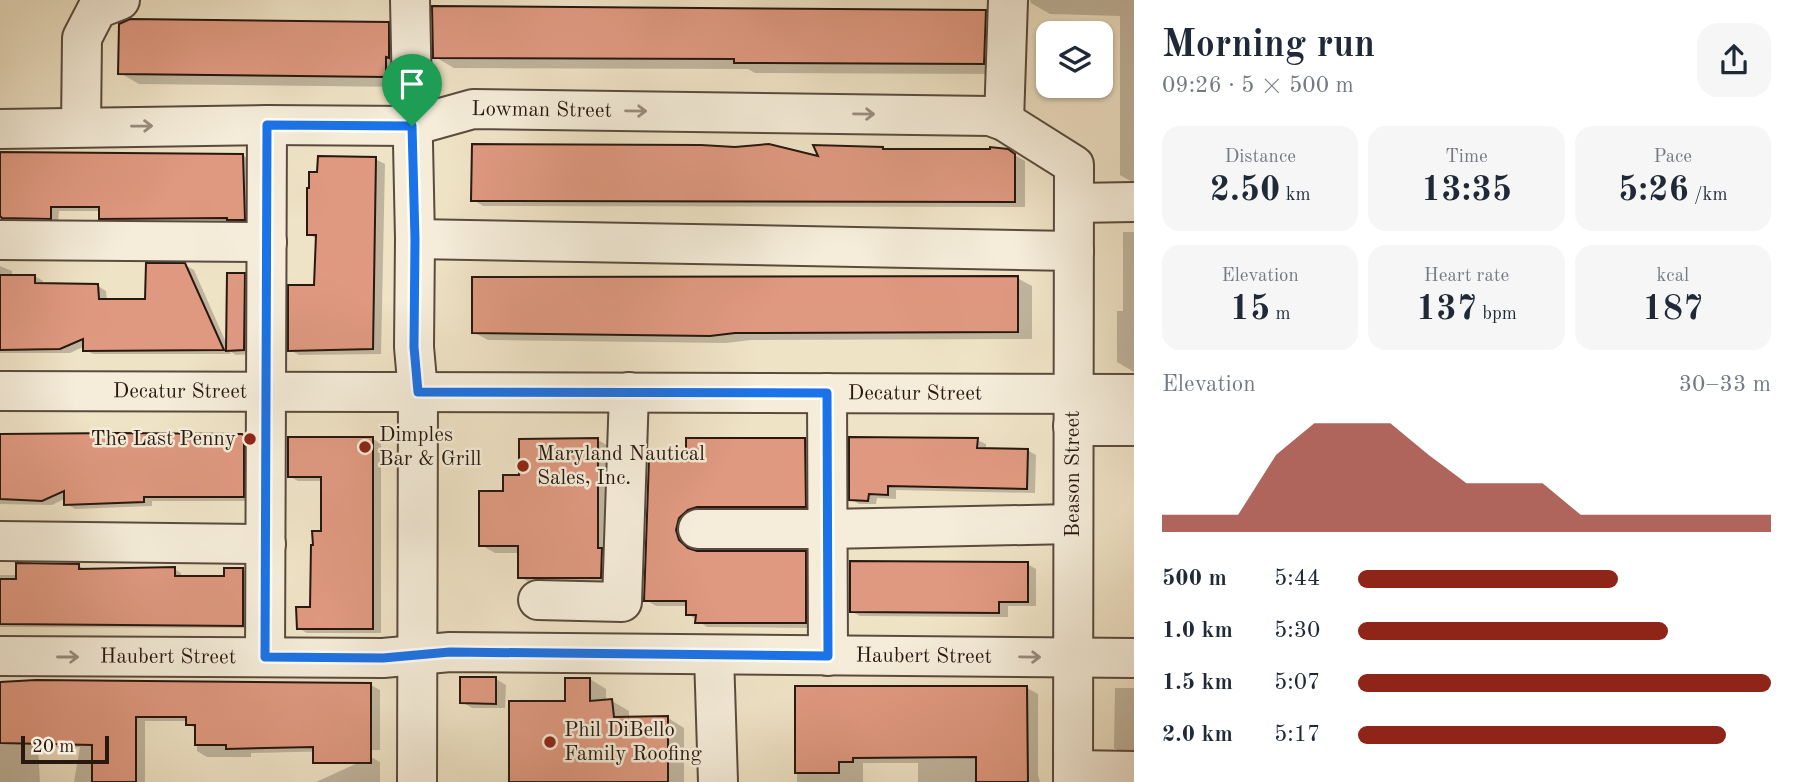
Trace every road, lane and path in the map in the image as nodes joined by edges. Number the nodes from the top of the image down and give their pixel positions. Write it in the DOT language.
graph roads {
  1 [pos="120,0"];
  2 [pos="410,0"];
  3 [pos="1008,0"];
  4 [pos="1004,121"];
  5 [pos="267,125"];
  6 [pos="412,126"];
  7 [pos="81,127"];
  8 [pos="0,128"];
  9 [pos="1074,165"];
  10 [pos="1134,202"];
  11 [pos="1074,203"];
  12 [pos="415,239"];
  13 [pos="0,240"];
  14 [pos="268,242"];
  15 [pos="1074,251"];
  16 [pos="0,391"];
  17 [pos="267,391"];
  18 [pos="418,392"];
  19 [pos="629,392"];
  20 [pos="827,393"];
  21 [pos="1134,394"];
  22 [pos="1073,410"];
  23 [pos="1134,426"];
  24 [pos="1073,524"];
  25 [pos="698,529"];
  26 [pos="827,529"];
  27 [pos="0,541"];
  28 [pos="266,544"];
  29 [pos="538,600"];
  30 [pos="417,654"];
  31 [pos="714,655"];
  32 [pos="0,656"];
  33 [pos="828,656"];
  34 [pos="265,657"];
  35 [pos="1074,658"];
  36 [pos="1134,658"];
  37 [pos="1134,771"];
  38 [pos="1073,776"];
  39 [pos="417,782"];
  40 [pos="718,782"];
  1 -- 7 [label="street"];
  2 -- 6 [label="street"];
  3 -- 4 [label="street"];
  6 -- 4 [label="street, Lowman Street, one-way"];
  4 -- 9 [label="street, Lowman Street"];
  5 -- 6 [label="street, Lowman Street"];
  7 -- 5 [label="street, Lowman Street, one-way"];
  5 -- 14 [label="street"];
  6 -- 12 [label="street"];
  7 -- 8 [label="street, Lowman Street"];
  9 -- 11 [label="street, Beason Street"];
  10 -- 11 [label="street"];
  11 -- 15 [label="street, Beason Street"];
  12 -- 15 [label="street"];
  12 -- 18 [label="street"];
  13 -- 14 [label="street"];
  14 -- 17 [label="street"];
  15 -- 22 [label="street, Beason Street"];
  16 -- 17 [label="street, Decatur Street"];
  17 -- 18 [label="street, Decatur Street"];
  17 -- 28 [label="street"];
  18 -- 19 [label="street, Decatur Street"];
  18 -- 30 [label="street"];
  19 -- 20 [label="street, Decatur Street"];
  19 -- 29 [label="street"];
  20 -- 22 [label="street, Decatur Street"];
  20 -- 26 [label="street"];
  21 -- 22 [label="street"];
  22 -- 23 [label="street"];
  22 -- 24 [label="street, Beason Street"];
  24 -- 26 [label="street"];
  24 -- 35 [label="street, Beason Street"];
  25 -- 26 [label="street"];
  26 -- 33 [label="street"];
  27 -- 28 [label="street"];
  28 -- 34 [label="street"];
  30 -- 31 [label="street, Haubert Street"];
  30 -- 34 [label="street, Haubert Street"];
  30 -- 39 [label="street"];
  31 -- 33 [label="street, Haubert Street"];
  31 -- 40 [label="street"];
  32 -- 34 [label="street, Haubert Street, one-way"];
  33 -- 35 [label="street, Haubert Street, one-way"];
  35 -- 36 [label="street, Haubert Street"];
  35 -- 38 [label="street, Beason Street"];
  37 -- 38 [label="street"];
}
